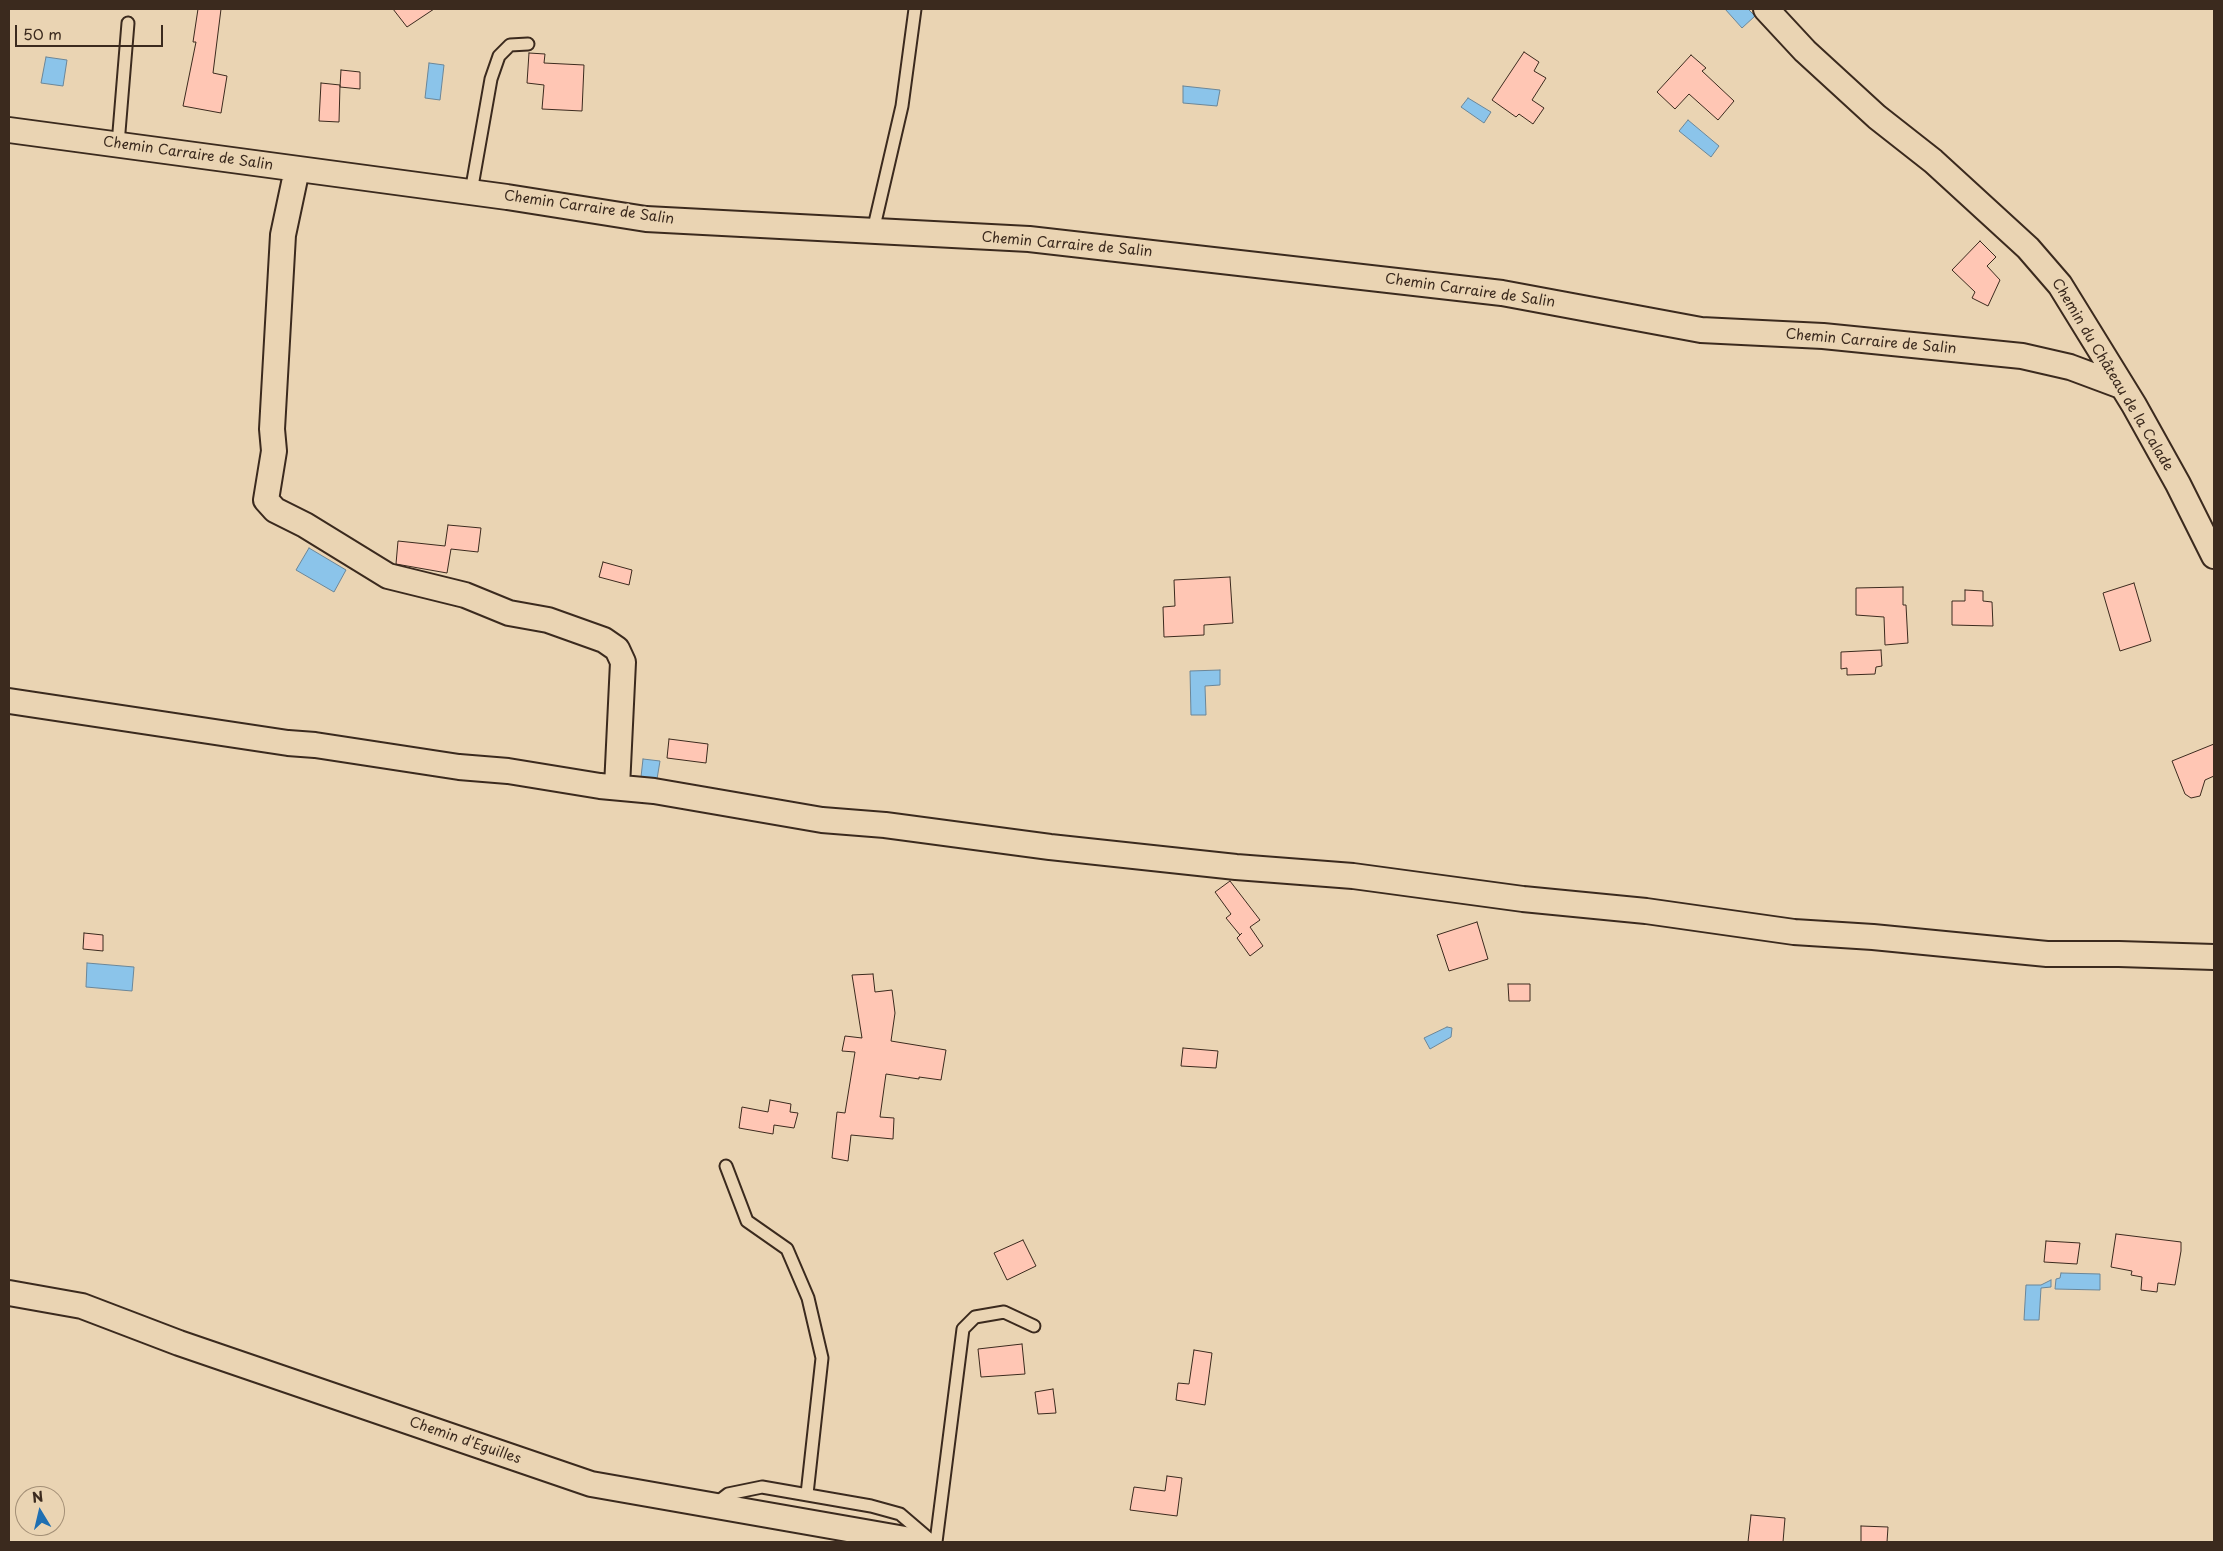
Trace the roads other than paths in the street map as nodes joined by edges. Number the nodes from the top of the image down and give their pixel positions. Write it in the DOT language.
graph roads {
  1 [pos="915,9"];
  2 [pos="1766,9"];
  3 [pos="128,23"];
  4 [pos="528,44"];
  5 [pos="9,130"];
  6 [pos="118,144"];
  7 [pos="297,169"];
  8 [pos="471,192"];
  9 [pos="873,231"];
  10 [pos="2121,386"];
  11 [pos="2214,556"];
  12 [pos="9,702"];
  13 [pos="617,787"];
  14 [pos="2214,957"];
  15 [pos="726,1166"];
  16 [pos="15,1294"];
  17 [pos="1034,1326"];
  18 [pos="807,1494"];
  19 [pos="713,1506"];
  20 [pos="922,1542"];
  21 [pos="934,1542"];
  1 -- 9 [label="lane"];
  2 -- 10 [label="street, Chemin du Château de la Calade"];
  3 -- 6 [label="lane"];
  4 -- 8 [label="lane"];
  5 -- 6 [label="street, Chemin Carraire de Salin"];
  6 -- 7 [label="street, Chemin Carraire de Salin"];
  7 -- 8 [label="street, Chemin Carraire de Salin"];
  7 -- 13 [label="street"];
  8 -- 9 [label="street, Chemin Carraire de Salin"];
  9 -- 10 [label="street, Chemin Carraire de Salin"];
  10 -- 11 [label="street, Chemin du Château de la Calade"];
  12 -- 13 [label="street"];
  13 -- 14 [label="street"];
  15 -- 18 [label="lane"];
  16 -- 19 [label="street, Chemin d'Eguilles"];
  17 -- 21 [label="lane"];
  18 -- 19 [label="lane"];
  18 -- 21 [label="lane"];
  19 -- 20 [label="street, Chemin d'Eguilles"];
}
